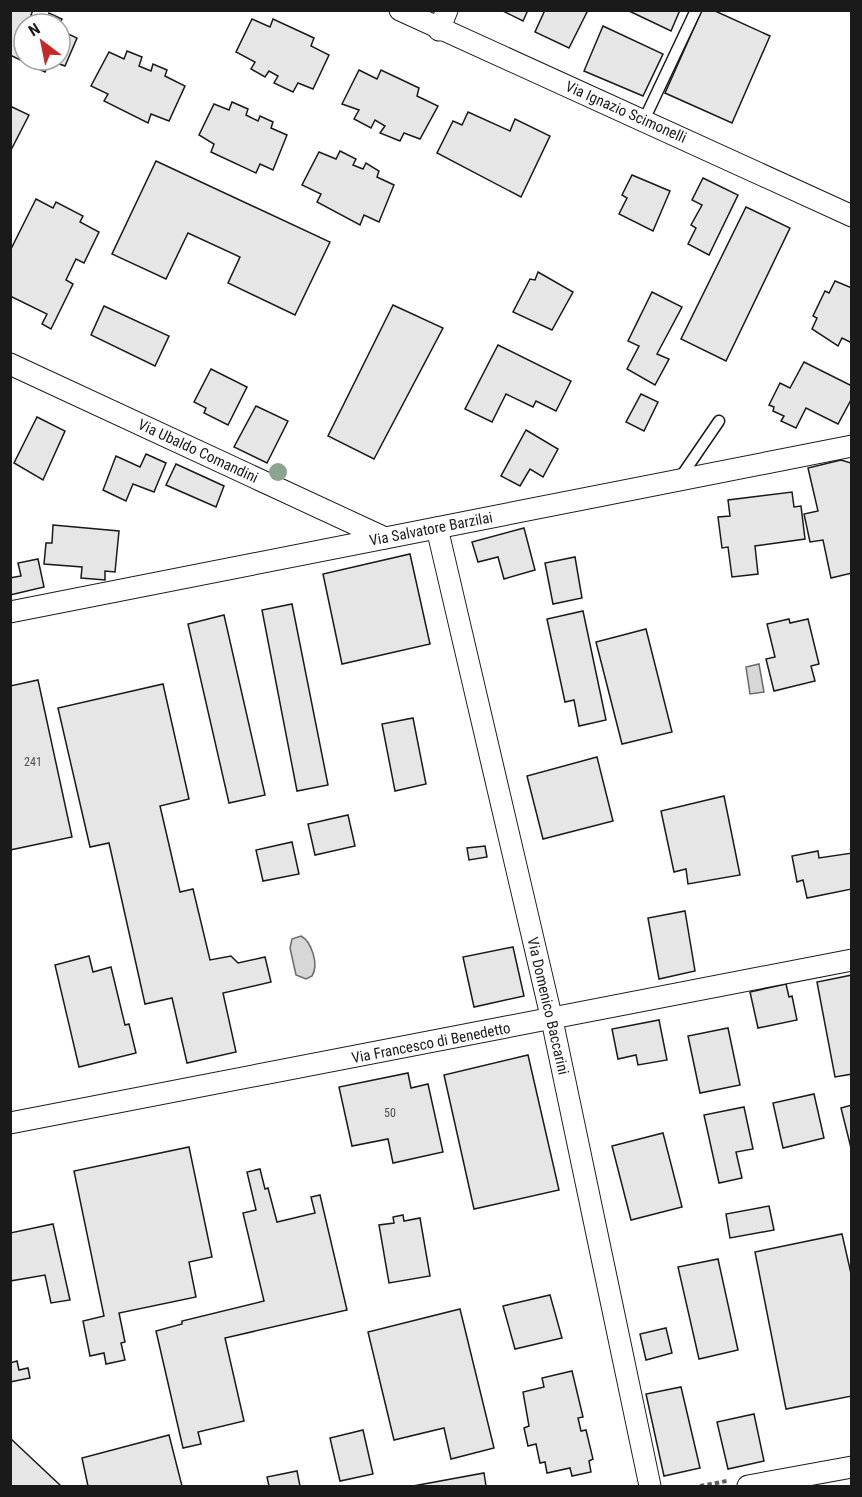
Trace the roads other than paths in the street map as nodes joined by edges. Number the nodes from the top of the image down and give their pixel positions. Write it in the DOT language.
graph roads {
  1 [pos="400,10"];
  2 [pos="447,10"];
  3 [pos="696,10"];
  4 [pos="439,30"];
  5 [pos="644,120"];
  6 [pos="852,216"];
  7 [pos="10,364"];
  8 [pos="719,421"];
  9 [pos="852,446"];
  10 [pos="679,480"];
  11 [pos="437,528"];
  12 [pos="385,538"];
  13 [pos="10,612"];
  14 [pos="852,960"];
  15 [pos="552,1020"];
  16 [pos="10,1124"];
  17 [pos="852,1467"];
  18 [pos="650,1486"];
  19 [pos="748,1486"];
  1 -- 4 [label="street, Via Ignazio Scimonelli"];
  2 -- 4 [label="street"];
  3 -- 5 [label="lane"];
  4 -- 5 [label="street, Via Ignazio Scimonelli"];
  5 -- 6 [label="street, Via Ignazio Scimonelli"];
  7 -- 12 [label="street, Via Ubaldo Comandini"];
  8 -- 10 [label="lane"];
  9 -- 10 [label="street, Via Salvatore Barzilai"];
  10 -- 11 [label="street, Via Salvatore Barzilai"];
  11 -- 12 [label="street, Via Salvatore Barzilai"];
  11 -- 15 [label="street, Via Domenico Baccarini"];
  12 -- 13 [label="street, Via Salvatore Barzilai"];
  14 -- 15 [label="street, Via Francesco di Benedetto"];
  15 -- 16 [label="street, Via Francesco di Benedetto"];
  15 -- 18 [label="street, Via Domenico Baccarini"];
  17 -- 19 [label="street"];
}
